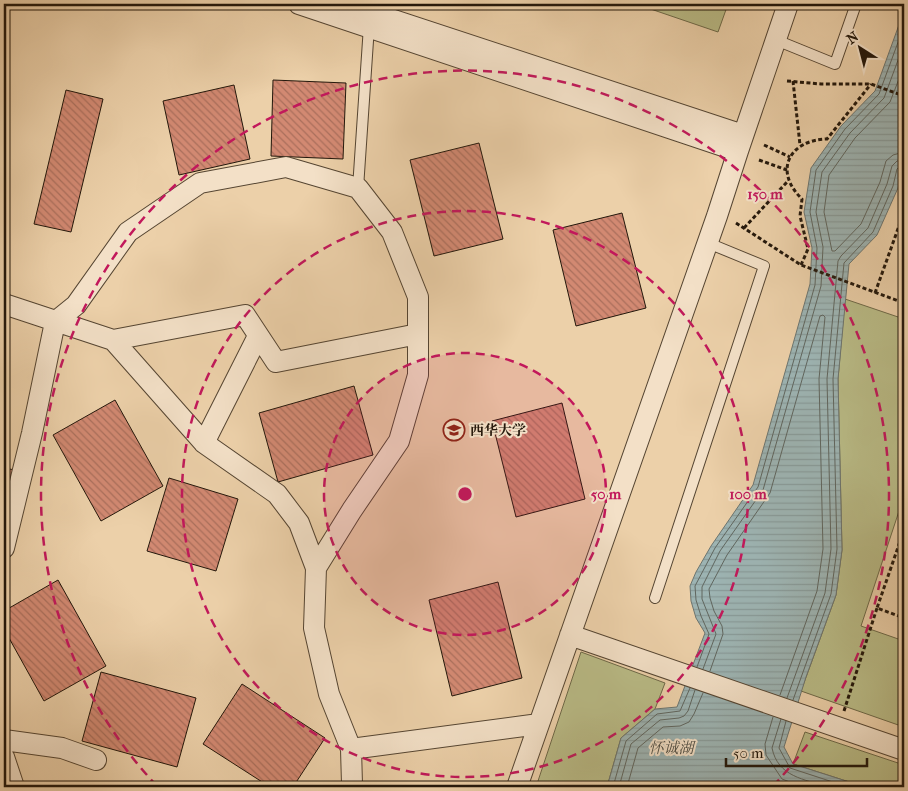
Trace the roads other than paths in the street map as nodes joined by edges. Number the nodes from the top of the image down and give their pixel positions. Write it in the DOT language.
graph roads {
  1 [pos="299,4"];
  2 [pos="345,4"];
  3 [pos="788,4"];
  4 [pos="856,4"];
  5 [pos="369,26"];
  6 [pos="776,40"];
  7 [pos="740,143"];
  8 [pos="358,188"];
  9 [pos="708,243"];
  10 [pos="4,304"];
  11 [pos="55,322"];
  12 [pos="418,334"];
  13 [pos="258,336"];
  14 [pos="112,340"];
  15 [pos="204,443"];
  16 [pos="4,548"];
  17 [pos="316,568"];
  18 [pos="655,598"];
  19 [pos="570,635"];
  20 [pos="539,724"];
  21 [pos="4,740"];
  22 [pos="351,749"];
  23 [pos="904,750"];
  24 [pos="4,757"];
  25 [pos="96,760"];
  26 [pos="14,787"];
  27 [pos="350,787"];
  28 [pos="517,787"];
  1 -- 5 [label="street"];
  2 -- 7 [label="street"];
  3 -- 6 [label="street"];
  4 -- 6 [label="lane"];
  5 -- 7 [label="street"];
  5 -- 8 [label="lane"];
  6 -- 7 [label="street"];
  7 -- 9 [label="street"];
  8 -- 11 [label="street"];
  8 -- 12 [label="street"];
  9 -- 18 [label="lane"];
  9 -- 19 [label="street"];
  10 -- 11 [label="street"];
  11 -- 14 [label="street"];
  11 -- 16 [label="street"];
  12 -- 13 [label="street"];
  12 -- 17 [label="street"];
  13 -- 14 [label="street"];
  13 -- 15 [label="street"];
  14 -- 15 [label="street"];
  15 -- 17 [label="street"];
  17 -- 22 [label="street"];
  19 -- 20 [label="street"];
  19 -- 23 [label="street"];
  20 -- 22 [label="street"];
  20 -- 28 [label="street"];
  21 -- 25 [label="street"];
  22 -- 27 [label="street"];
  24 -- 26 [label="street"];
}
